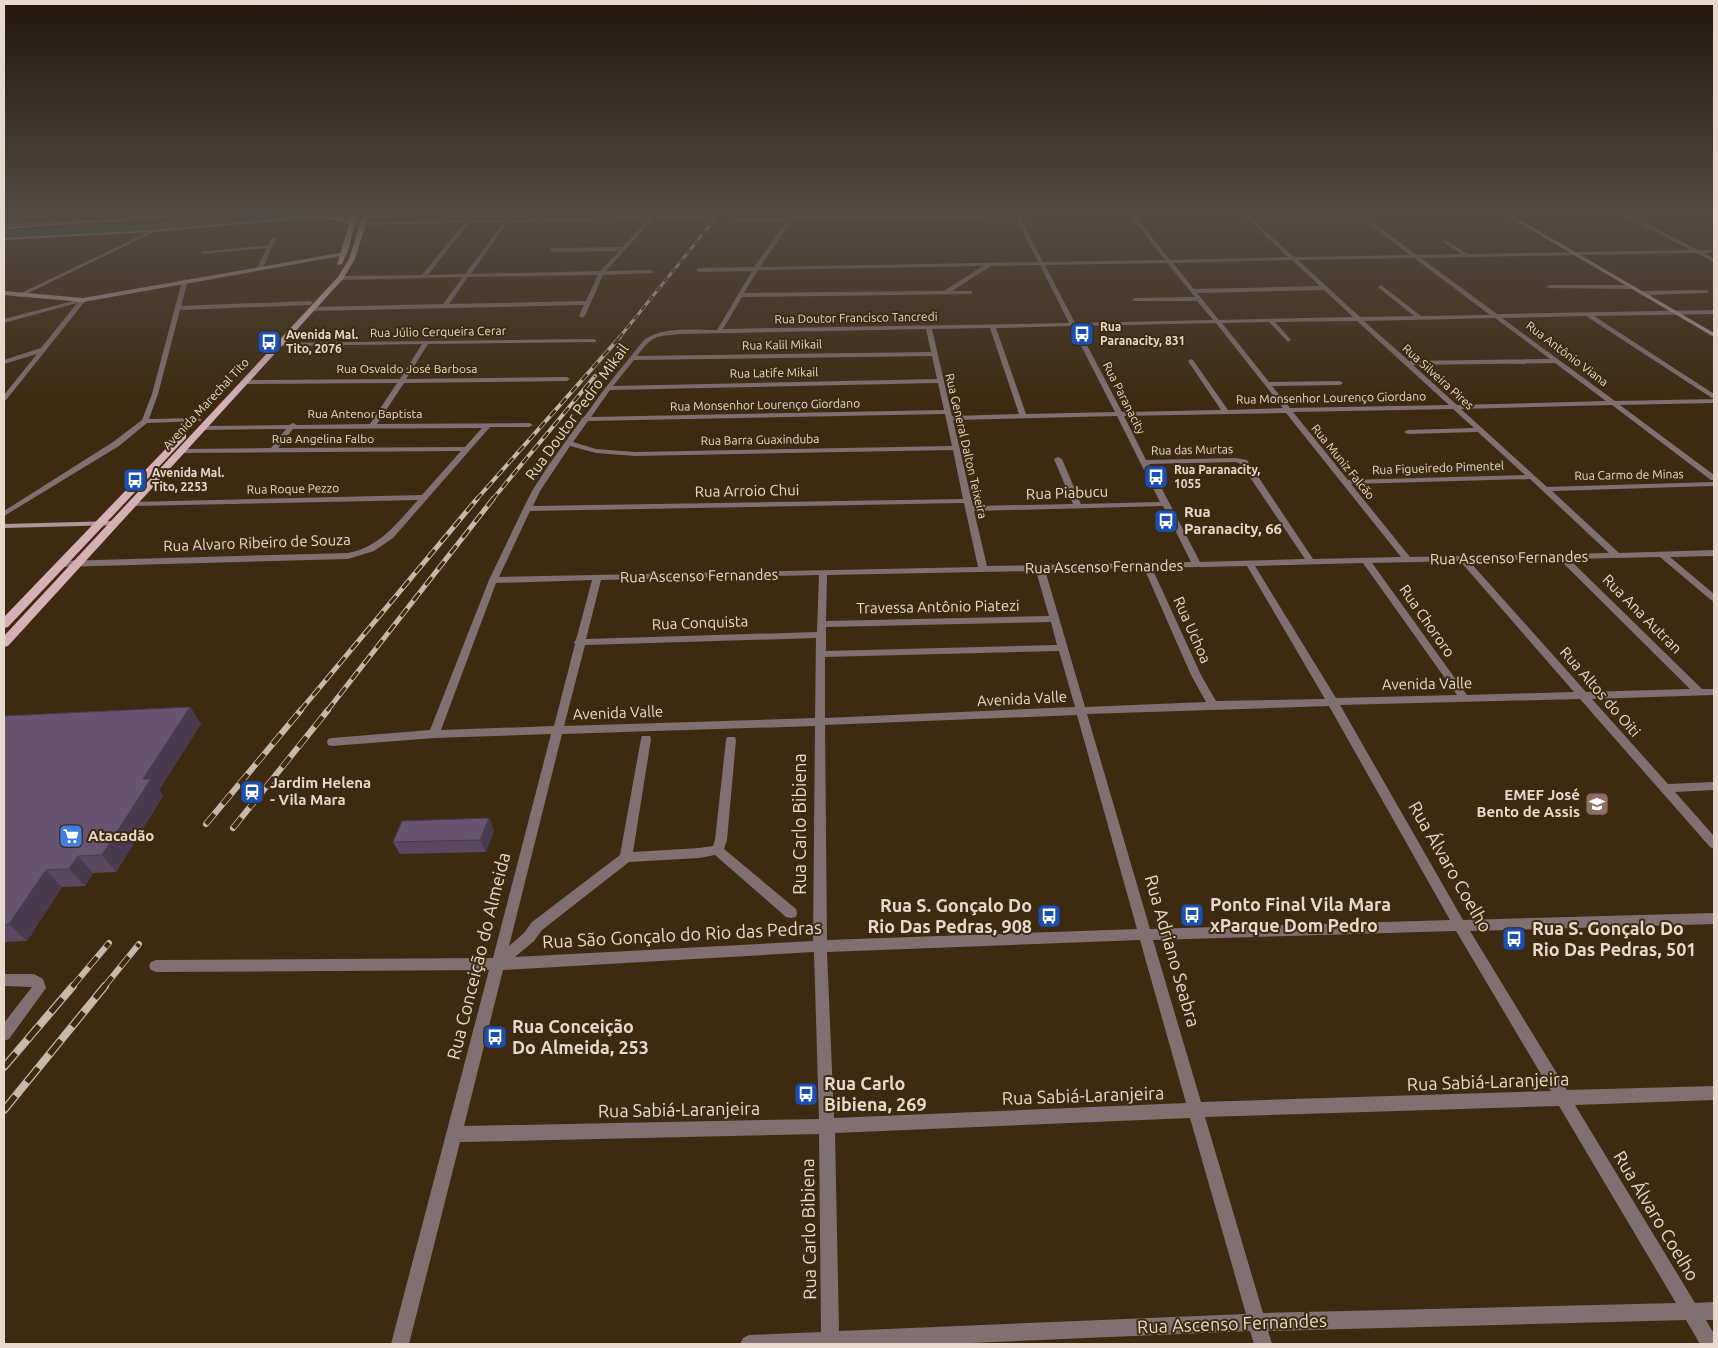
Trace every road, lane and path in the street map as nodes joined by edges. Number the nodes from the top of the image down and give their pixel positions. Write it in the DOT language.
graph roads {
  1 [pos="58,277"];
  2 [pos="209,277"];
  3 [pos="333,277"];
  4 [pos="386,277"];
  5 [pos="466,277"];
  6 [pos="598,277"];
  7 [pos="751,277"];
  8 [pos="970,277"];
  9 [pos="1049,277"];
  10 [pos="1181,277"];
  11 [pos="1313,277"];
  12 [pos="1443,277"];
  13 [pos="1615,277"];
  14 [pos="341,278"];
  15 [pos="185,281"];
  16 [pos="1381,287"];
  17 [pos="1632,287"];
  18 [pos="1326,288"];
  19 [pos="1550,288"];
  20 [pos="1193,291"];
  21 [pos="945,292"];
  22 [pos="970,292"];
  23 [pos="1706,292"];
  24 [pos="4,293"];
  25 [pos="1642,293"];
  26 [pos="740,295"];
  27 [pos="18,296"];
  28 [pos="1199,299"];
  29 [pos="83,300"];
  30 [pos="1135,300"];
  31 [pos="586,303"];
  32 [pos="312,306"];
  33 [pos="444,307"];
  34 [pos="178,308"];
  35 [pos="1714,312"];
  36 [pos="1677,313"];
  37 [pos="1588,315"];
  38 [pos="582,316"];
  39 [pos="1498,316"];
  40 [pos="1420,318"];
  41 [pos="1358,319"];
  42 [pos="4,321"];
  43 [pos="1272,321"];
  44 [pos="1218,322"];
  45 [pos="1074,325"];
  46 [pos="993,327"];
  47 [pos="929,328"];
  48 [pos="718,332"];
  49 [pos="1714,335"];
  50 [pos="1288,340"];
  51 [pos="594,341"];
  52 [pos="426,343"];
  53 [pos="282,344"];
  54 [pos="45,349"];
  55 [pos="934,354"];
  56 [pos="632,358"];
  57 [pos="1191,361"];
  58 [pos="1557,361"];
  59 [pos="4,362"];
  60 [pos="1406,363"];
  61 [pos="567,379"];
  62 [pos="402,381"];
  63 [pos="940,381"];
  64 [pos="246,382"];
  65 [pos="1340,383"];
  66 [pos="1266,384"];
  67 [pos="608,388"];
  68 [pos="1714,397"];
  69 [pos="4,399"];
  70 [pos="1714,401"];
  71 [pos="1614,403"];
  72 [pos="1454,406"];
  73 [pos="1287,411"];
  74 [pos="1226,412"];
  75 [pos="947,415"];
  76 [pos="1120,415"];
  77 [pos="1023,416"];
  78 [pos="584,419"];
  79 [pos="145,421"];
  80 [pos="200,424"];
  81 [pos="293,425"];
  82 [pos="488,425"];
  83 [pos="529,425"];
  84 [pos="372,426"];
  85 [pos="1479,430"];
  86 [pos="1408,432"];
  87 [pos="568,443"];
  88 [pos="955,448"];
  89 [pos="467,449"];
  90 [pos="273,450"];
  91 [pos="180,451"];
  92 [pos="1058,459"];
  93 [pos="1144,462"];
  94 [pos="1531,477"];
  95 [pos="1714,478"];
  96 [pos="1345,482"];
  97 [pos="1714,484"];
  98 [pos="1544,488"];
  99 [pos="425,497"];
  100 [pos="132,504"];
  101 [pos="1166,504"];
  102 [pos="968,505"];
  103 [pos="1078,506"];
  104 [pos="527,509"];
  105 [pos="4,514"];
  106 [pos="100,523"];
  107 [pos="115,523"];
  108 [pos="4,526"];
  109 [pos="1714,554"];
  110 [pos="1663,555"];
  111 [pos="1618,556"];
  112 [pos="1562,557"];
  113 [pos="1463,559"];
  114 [pos="1408,560"];
  115 [pos="1366,561"];
  116 [pos="1311,562"];
  117 [pos="78,563"];
  118 [pos="61,564"];
  119 [pos="1250,564"];
  120 [pos="1197,565"];
  121 [pos="1147,566"];
  122 [pos="1040,569"];
  123 [pos="983,570"];
  124 [pos="823,574"];
  125 [pos="597,578"];
  126 [pos="493,580"];
  127 [pos="1714,598"];
  128 [pos="1055,619"];
  129 [pos="4,624"];
  130 [pos="821,624"];
  131 [pos="821,635"];
  132 [pos="579,642"];
  133 [pos="4,643"];
  134 [pos="1064,648"];
  135 [pos="820,654"];
  136 [pos="1700,692"];
  137 [pos="1714,692"];
  138 [pos="1583,696"];
  139 [pos="1464,698"];
  140 [pos="1332,701"];
  141 [pos="1212,705"];
  142 [pos="1082,711"];
  143 [pos="820,722"];
  144 [pos="557,730"];
  145 [pos="434,734"];
  146 [pos="646,740"];
  147 [pos="731,740"];
  148 [pos="332,742"];
  149 [pos="1714,786"];
  150 [pos="1665,788"];
  151 [pos="1714,844"];
  152 [pos="717,850"];
  153 [pos="626,857"];
  154 [pos="791,913"];
  155 [pos="1714,918"];
  156 [pos="1460,926"];
  157 [pos="1146,934"];
  158 [pos="820,946"];
  159 [pos="497,964"];
  160 [pos="162,966"];
  161 [pos="4,980"];
  162 [pos="4,1034"];
  163 [pos="1714,1093"];
  164 [pos="1564,1098"];
  165 [pos="1196,1110"];
  166 [pos="827,1126"];
  167 [pos="453,1134"];
  168 [pos="1714,1311"];
  169 [pos="1690,1312"];
  170 [pos="1257,1322"];
  171 [pos="830,1343"];
  172 [pos="400,1344"];
  173 [pos="749,1344"];
  174 [pos="1263,1344"];
  175 [pos="1710,1344"];
  1 -- 27 [label="street"];
  2 -- 15 [label="street"];
  3 -- 32 [label="main road, Avenida Marechal Tito"];
  4 -- 14 [label="street"];
  5 -- 33 [label="street"];
  6 -- 31 [label="street"];
  7 -- 26 [label="street"];
  8 -- 21 [label="street"];
  9 -- 45 [label="street, Rua Paranacity"];
  10 -- 20 [label="street, Rua Muniz Falcão"];
  11 -- 18 [label="street, Rua Silveira Pires"];
  12 -- 39 [label="street, Rua Antônio Viana"];
  13 -- 17 [label="street"];
  14 -- 32 [label="main road, Avenida Marechal Tito"];
  15 -- 29 [label="street"];
  15 -- 34 [label="street"];
  16 -- 40 [label="street"];
  17 -- 19 [label="street"];
  17 -- 25 [label="street"];
  18 -- 20 [label="street"];
  18 -- 41 [label="street, Rua Silveira Pires"];
  20 -- 28 [label="street, Rua Muniz Falcão"];
  21 -- 22 [label="street"];
  21 -- 26 [label="street"];
  23 -- 25 [label="street"];
  24 -- 27 [label="street"];
  25 -- 36 [label="street"];
  26 -- 48 [label="street"];
  27 -- 29 [label="street"];
  28 -- 30 [label="street"];
  28 -- 44 [label="street, Rua Muniz Falcão"];
  29 -- 42 [label="street"];
  29 -- 54 [label="street"];
  31 -- 33 [label="street"];
  31 -- 38 [label="street"];
  32 -- 33 [label="street"];
  32 -- 34 [label="street"];
  32 -- 53 [label="main road, Avenida Marechal Tito"];
  32 -- 80 [label="main road, Avenida Marechal Tito"];
  34 -- 79 [label="street"];
  35 -- 36 [label="street, Rua Doutor Francisco Tancredi"];
  36 -- 37 [label="street, Rua Doutor Francisco Tancredi"];
  36 -- 49 [label="street"];
  37 -- 39 [label="street, Rua Doutor Francisco Tancredi"];
  37 -- 68 [label="street"];
  39 -- 40 [label="street, Rua Doutor Francisco Tancredi"];
  39 -- 58 [label="street, Rua Antônio Viana"];
  40 -- 41 [label="street, Rua Doutor Francisco Tancredi"];
  41 -- 43 [label="street, Rua Doutor Francisco Tancredi"];
  41 -- 60 [label="street, Rua Silveira Pires"];
  43 -- 44 [label="street, Rua Doutor Francisco Tancredi"];
  43 -- 50 [label="street"];
  44 -- 45 [label="street, Rua Doutor Francisco Tancredi"];
  44 -- 66 [label="street, Rua Muniz Falcão"];
  45 -- 46 [label="street, Rua Doutor Francisco Tancredi"];
  45 -- 76 [label="street, Rua Paranacity"];
  46 -- 47 [label="street, Rua Doutor Francisco Tancredi"];
  46 -- 77 [label="street"];
  47 -- 48 [label="street, Rua Doutor Francisco Tancredi"];
  47 -- 55 [label="street, Rua General Dalton Teixeira"];
  48 -- 56 [label="street, Rua Doutor Pedro Mikail"];
  51 -- 52 [label="street, Rua Júlio Cerqueira Cerar"];
  52 -- 53 [label="street, Rua Júlio Cerqueira Cerar"];
  52 -- 62 [label="street"];
  53 -- 64 [label="main road, Avenida Marechal Tito"];
  54 -- 59 [label="street"];
  54 -- 69 [label="street"];
  55 -- 56 [label="street, Rua Kalil Mikail"];
  55 -- 63 [label="street, Rua General Dalton Teixeira"];
  56 -- 67 [label="street, Rua Doutor Pedro Mikail"];
  57 -- 74 [label="street"];
  58 -- 60 [label="street"];
  58 -- 71 [label="street, Rua Antônio Viana"];
  60 -- 72 [label="street, Rua Silveira Pires"];
  61 -- 62 [label="street, Rua Osvaldo José Barbosa"];
  62 -- 64 [label="street, Rua Osvaldo José Barbosa"];
  62 -- 84 [label="street"];
  63 -- 67 [label="street, Rua Latife Mikail"];
  63 -- 75 [label="street, Rua General Dalton Teixeira"];
  64 -- 80 [label="main road, Avenida Marechal Tito"];
  65 -- 66 [label="street"];
  66 -- 73 [label="street, Rua Muniz Falcão"];
  67 -- 78 [label="street, Rua Doutor Pedro Mikail"];
  70 -- 71 [label="street, Rua Monsenhor Lourenço Giordano"];
  71 -- 72 [label="street, Rua Monsenhor Lourenço Giordano"];
  71 -- 95 [label="street, Rua Antônio Viana"];
  72 -- 73 [label="street, Rua Monsenhor Lourenço Giordano"];
  72 -- 85 [label="street, Rua Silveira Pires"];
  73 -- 74 [label="street, Rua Monsenhor Lourenço Giordano"];
  73 -- 96 [label="street, Rua Muniz Falcão"];
  74 -- 76 [label="street, Rua Monsenhor Lourenço Giordano"];
  75 -- 77 [label="street, Rua Monsenhor Lourenço Giordano"];
  75 -- 78 [label="street, Rua Monsenhor Lourenço Giordano"];
  75 -- 88 [label="street, Rua General Dalton Teixeira"];
  76 -- 77 [label="street, Rua Monsenhor Lourenço Giordano"];
  76 -- 93 [label="street, Rua Paranacity"];
  78 -- 87 [label="street, Rua Doutor Pedro Mikail"];
  79 -- 80 [label="street, Rua Antenor Baptista"];
  79 -- 105 [label="street"];
  80 -- 81 [label="street, Rua Antenor Baptista"];
  80 -- 91 [label="main road, Avenida Marechal Tito"];
  80 -- 106 [label="main road, Avenida Marechal Tito"];
  81 -- 84 [label="street, Rua Antenor Baptista"];
  81 -- 90 [label="street"];
  82 -- 83 [label="street, Rua Antenor Baptista"];
  82 -- 84 [label="street, Rua Antenor Baptista"];
  82 -- 89 [label="street, Rua Alvaro Ribeiro de Souza"];
  85 -- 86 [label="street"];
  85 -- 94 [label="street, Rua Silveira Pires"];
  87 -- 88 [label="street, Rua Barra Guaxinduba"];
  87 -- 104 [label="street, Rua Doutor Pedro Mikail"];
  88 -- 102 [label="street, Rua General Dalton Teixeira"];
  89 -- 90 [label="street, Rua Angelina Falbo"];
  89 -- 99 [label="street, Rua Alvaro Ribeiro de Souza"];
  90 -- 91 [label="street, Rua Angelina Falbo"];
  91 -- 100 [label="main road, Avenida Marechal Tito"];
  92 -- 103 [label="street"];
  93 -- 101 [label="street, Rua Paranacity"];
  93 -- 116 [label="street, Rua das Murtas"];
  94 -- 96 [label="street, Rua Figueiredo Pimentel"];
  94 -- 98 [label="street, Rua Silveira Pires"];
  96 -- 114 [label="street, Rua Muniz Falcão"];
  97 -- 98 [label="street, Rua Carmo de Minas"];
  98 -- 111 [label="street, Rua Silveira Pires"];
  99 -- 100 [label="street, Rua Roque Pezzo"];
  99 -- 117 [label="street, Rua Alvaro Ribeiro de Souza"];
  100 -- 107 [label="main road, Avenida Marechal Tito"];
  101 -- 103 [label="street, Rua Piabucu"];
  101 -- 120 [label="street, Rua Paranacity"];
  102 -- 103 [label="street, Rua Piabucu"];
  102 -- 104 [label="street, Rua Arroio Chui"];
  102 -- 123 [label="street, Rua General Dalton Teixeira"];
  104 -- 126 [label="street, Rua Doutor Pedro Mikail"];
  106 -- 107 [label="street"];
  106 -- 108 [label="street"];
  106 -- 118 [label="main road, Avenida Marechal Tito"];
  107 -- 117 [label="main road, Avenida Marechal Tito"];
  109 -- 110 [label="street, Rua Ascenso Fernandes"];
  110 -- 111 [label="street, Rua Ascenso Fernandes"];
  110 -- 127 [label="street"];
  111 -- 112 [label="street, Rua Ascenso Fernandes"];
  112 -- 113 [label="street, Rua Ascenso Fernandes"];
  112 -- 136 [label="street, Rua Ana Autran"];
  113 -- 114 [label="street, Rua Ascenso Fernandes"];
  113 -- 138 [label="street, Rua Altos do Oiti"];
  114 -- 115 [label="street, Rua Ascenso Fernandes"];
  115 -- 116 [label="street, Rua Ascenso Fernandes"];
  115 -- 139 [label="street, Rua Chororo"];
  116 -- 119 [label="street, Rua Ascenso Fernandes"];
  117 -- 118 [label="street, Rua Alvaro Ribeiro de Souza"];
  117 -- 133 [label="main road, Avenida Marechal Tito"];
  118 -- 129 [label="main road, Avenida Marechal Tito"];
  119 -- 120 [label="street, Rua Ascenso Fernandes"];
  119 -- 140 [label="street, Rua Álvaro Coelho"];
  120 -- 121 [label="street, Rua Ascenso Fernandes"];
  121 -- 122 [label="street, Rua Ascenso Fernandes"];
  121 -- 141 [label="street, Rua Uchoa"];
  122 -- 123 [label="street, Rua Ascenso Fernandes"];
  122 -- 128 [label="street, Rua Adriano Seabra"];
  123 -- 124 [label="street, Rua Ascenso Fernandes"];
  124 -- 125 [label="street, Rua Ascenso Fernandes"];
  124 -- 130 [label="street, Rua Carlo Bibiena"];
  125 -- 126 [label="street, Rua Ascenso Fernandes"];
  125 -- 132 [label="street, Rua Conceição do Almeida"];
  126 -- 145 [label="street, Rua Doutor Pedro Mikail"];
  128 -- 130 [label="street, Travessa Antônio Piatezi"];
  128 -- 134 [label="street, Rua Adriano Seabra"];
  130 -- 131 [label="street, Rua Carlo Bibiena"];
  131 -- 132 [label="street, Rua Conquista"];
  131 -- 135 [label="street, Rua Carlo Bibiena"];
  132 -- 144 [label="street, Rua Conceição do Almeida"];
  134 -- 135 [label="street"];
  134 -- 142 [label="street, Rua Adriano Seabra"];
  135 -- 143 [label="street, Rua Carlo Bibiena"];
  136 -- 137 [label="street, Avenida Valle"];
  136 -- 138 [label="street, Avenida Valle"];
  138 -- 139 [label="street, Avenida Valle"];
  138 -- 150 [label="street, Rua Altos do Oiti"];
  139 -- 140 [label="street, Avenida Valle"];
  140 -- 141 [label="street, Avenida Valle"];
  140 -- 156 [label="street, Rua Álvaro Coelho"];
  141 -- 142 [label="street, Avenida Valle"];
  142 -- 143 [label="street, Avenida Valle"];
  142 -- 157 [label="street, Rua Adriano Seabra"];
  143 -- 144 [label="street, Avenida Valle"];
  143 -- 158 [label="street, Rua Carlo Bibiena"];
  144 -- 145 [label="street, Avenida Valle"];
  144 -- 159 [label="street, Rua Conceição do Almeida"];
  145 -- 148 [label="street, Avenida Valle"];
  146 -- 153 [label="street"];
  147 -- 152 [label="street"];
  149 -- 150 [label="street"];
  150 -- 151 [label="street, Rua Altos do Oiti"];
  152 -- 153 [label="street"];
  152 -- 154 [label="street"];
  153 -- 159 [label="street"];
  155 -- 156 [label="street"];
  156 -- 157 [label="street, Rua São Gonçalo do Rio das Pedras"];
  156 -- 164 [label="street, Rua Álvaro Coelho"];
  157 -- 158 [label="street, Rua São Gonçalo do Rio das Pedras"];
  157 -- 165 [label="street, Rua Adriano Seabra"];
  158 -- 159 [label="street, Rua São Gonçalo do Rio das Pedras"];
  158 -- 166 [label="street, Rua Carlo Bibiena"];
  159 -- 160 [label="street, Rua São Gonçalo do Rio das Pedras"];
  159 -- 167 [label="street, Rua Conceição do Almeida"];
  161 -- 162 [label="street"];
  163 -- 164 [label="street, Rua Sabiá-Laranjeira"];
  164 -- 165 [label="street, Rua Sabiá-Laranjeira"];
  164 -- 169 [label="street, Rua Álvaro Coelho"];
  165 -- 166 [label="street, Rua Sabiá-Laranjeira"];
  165 -- 170 [label="street, Rua Adriano Seabra"];
  166 -- 167 [label="street, Rua Sabiá-Laranjeira"];
  166 -- 171 [label="street, Rua Carlo Bibiena"];
  167 -- 172 [label="street, Rua Conceição do Almeida"];
  168 -- 169 [label="street, Rua Ascenso Fernandes"];
  169 -- 170 [label="street, Rua Ascenso Fernandes"];
  169 -- 175 [label="street, Rua Álvaro Coelho"];
  170 -- 171 [label="street, Rua Ascenso Fernandes"];
  170 -- 174 [label="street, Rua Adriano Seabra"];
  171 -- 173 [label="street, Rua Ascenso Fernandes"];
}
